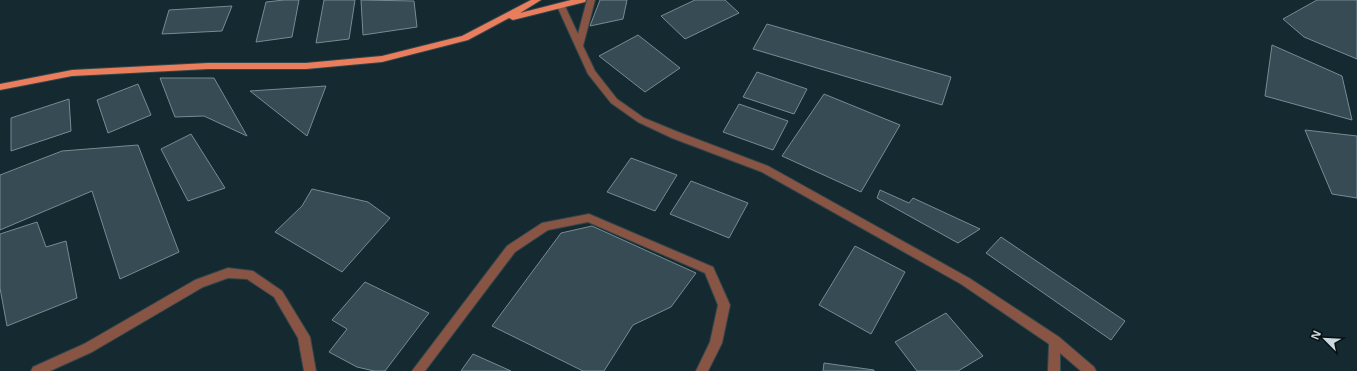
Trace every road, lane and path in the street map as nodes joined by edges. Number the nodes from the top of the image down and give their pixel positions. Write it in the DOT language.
graph roads {
  1 [pos="537,0"];
  2 [pos="582,0"];
  3 [pos="591,0"];
  4 [pos="560,3"];
  5 [pos="503,19"];
  6 [pos="578,46"];
  7 [pos="0,87"];
  8 [pos="1055,341"];
  9 [pos="37,371"];
  10 [pos="310,371"];
  11 [pos="418,371"];
  12 [pos="702,371"];
  13 [pos="1054,371"];
  14 [pos="1090,371"];
  1 -- 5 [label="main road"];
  2 -- 4 [label="main road"];
  3 -- 6 [label="street"];
  4 -- 5 [label="main road"];
  4 -- 6 [label="street"];
  5 -- 7 [label="main road"];
  6 -- 8 [label="street"];
  8 -- 13 [label="street"];
  8 -- 14 [label="street"];
  9 -- 10 [label="street"];
  11 -- 12 [label="street"];
}
